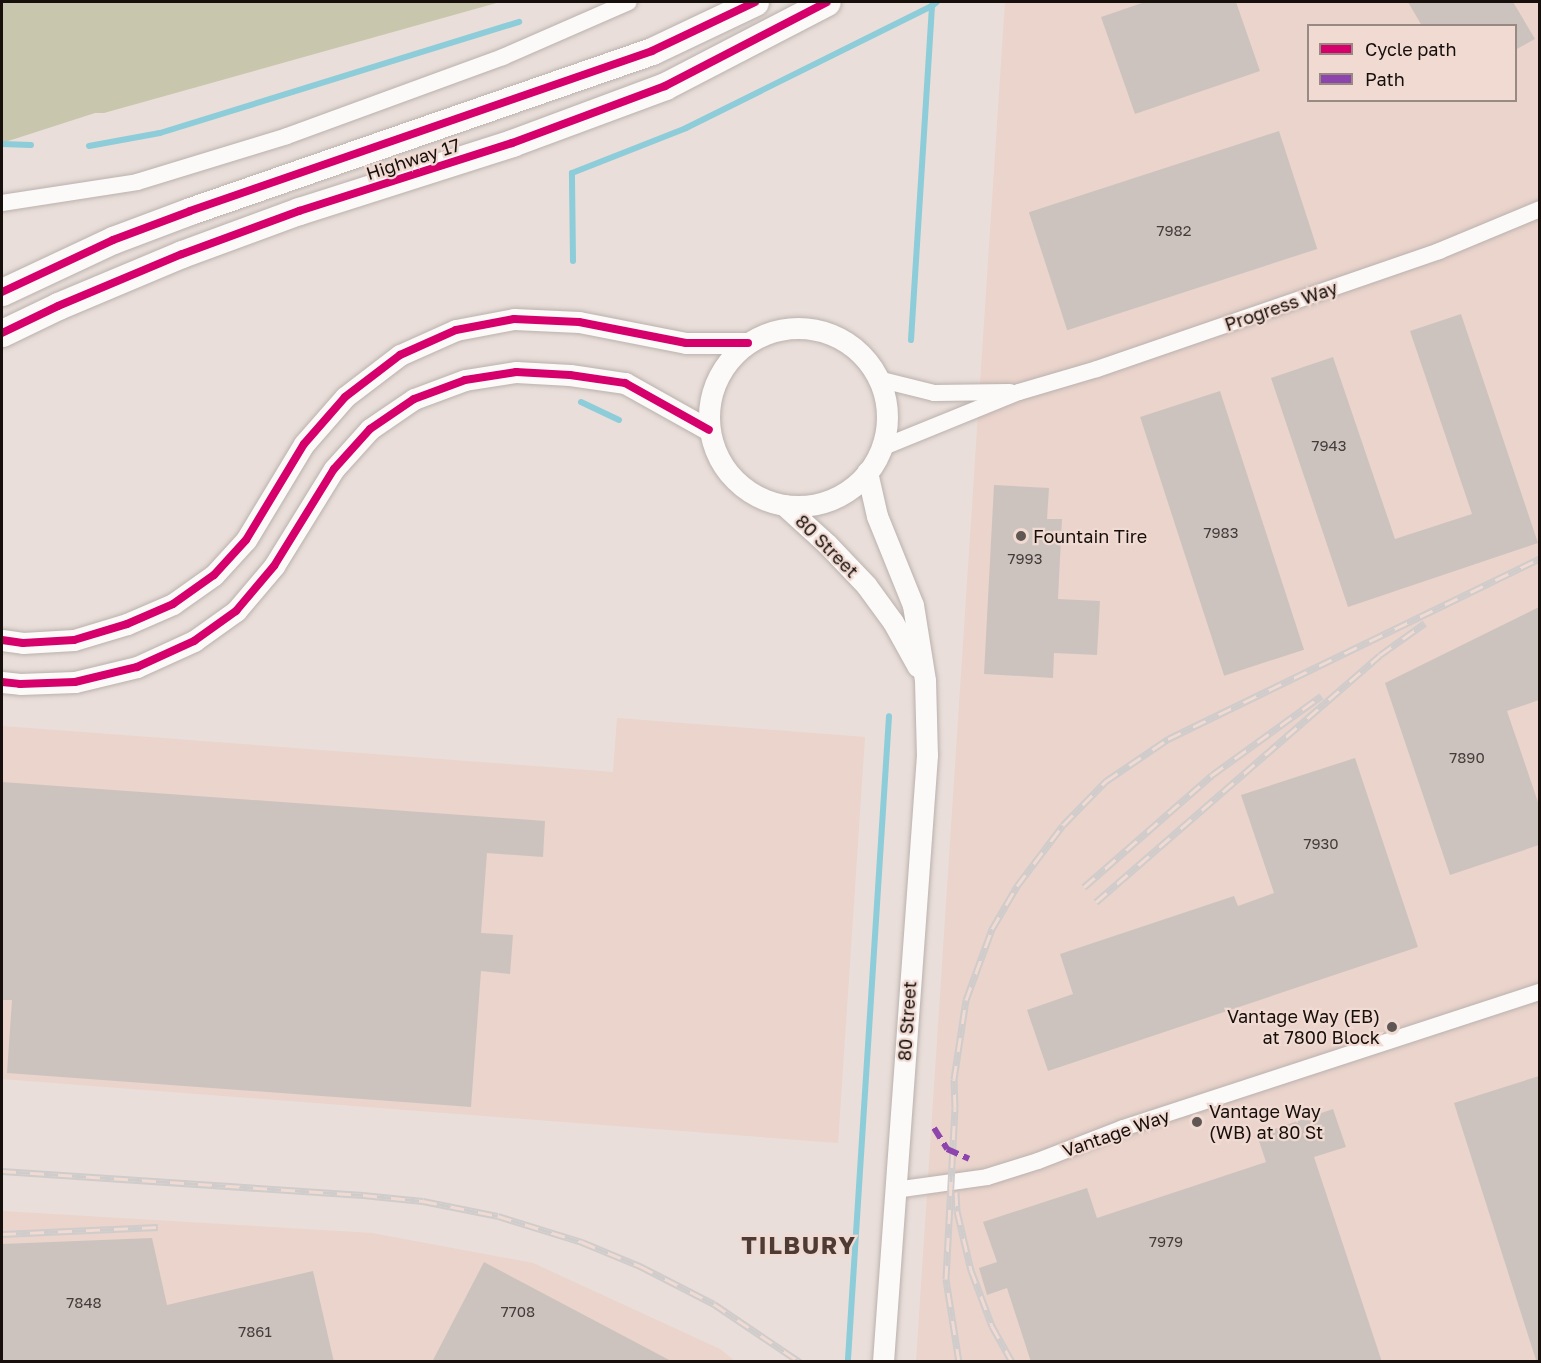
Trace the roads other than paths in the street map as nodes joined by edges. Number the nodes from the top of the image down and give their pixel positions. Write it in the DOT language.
graph roads {
  1 [pos="629,2"];
  2 [pos="755,2"];
  3 [pos="827,2"];
  4 [pos="2,203"];
  5 [pos="1539,209"];
  6 [pos="247,230"];
  7 [pos="2,292"];
  8 [pos="2,333"];
  9 [pos="748,343"];
  10 [pos="2,347"];
  11 [pos="878,379"];
  12 [pos="1019,392"];
  13 [pos="709,430"];
  14 [pos="881,448"];
  15 [pos="867,472"];
  16 [pos="784,505"];
  17 [pos="2,640"];
  18 [pos="926,680"];
  19 [pos="2,682"];
  20 [pos="1539,992"];
  21 [pos="895,1190"];
  22 [pos="883,1362"];
  1 -- 4 [label="street"];
  2 -- 7 [label="highway, Highway 17"];
  3 -- 6 [label="highway, Highway 17"];
  5 -- 12 [label="street, Progress Way"];
  6 -- 8 [label="highway, Highway 17"];
  6 -- 10 [label="highway"];
  9 -- 11 [label="street"];
  9 -- 13 [label="street"];
  9 -- 17 [label="street"];
  11 -- 12 [label="street, Progress Way"];
  11 -- 14 [label="street"];
  12 -- 14 [label="street, Progress Way"];
  13 -- 16 [label="street"];
  13 -- 19 [label="street"];
  14 -- 15 [label="street"];
  15 -- 16 [label="street"];
  15 -- 18 [label="street, 80 Street"];
  16 -- 18 [label="street, 80 Street"];
  18 -- 21 [label="street, 80 Street"];
  20 -- 21 [label="street, Vantage Way"];
  21 -- 22 [label="street, 80 Street"];
}
